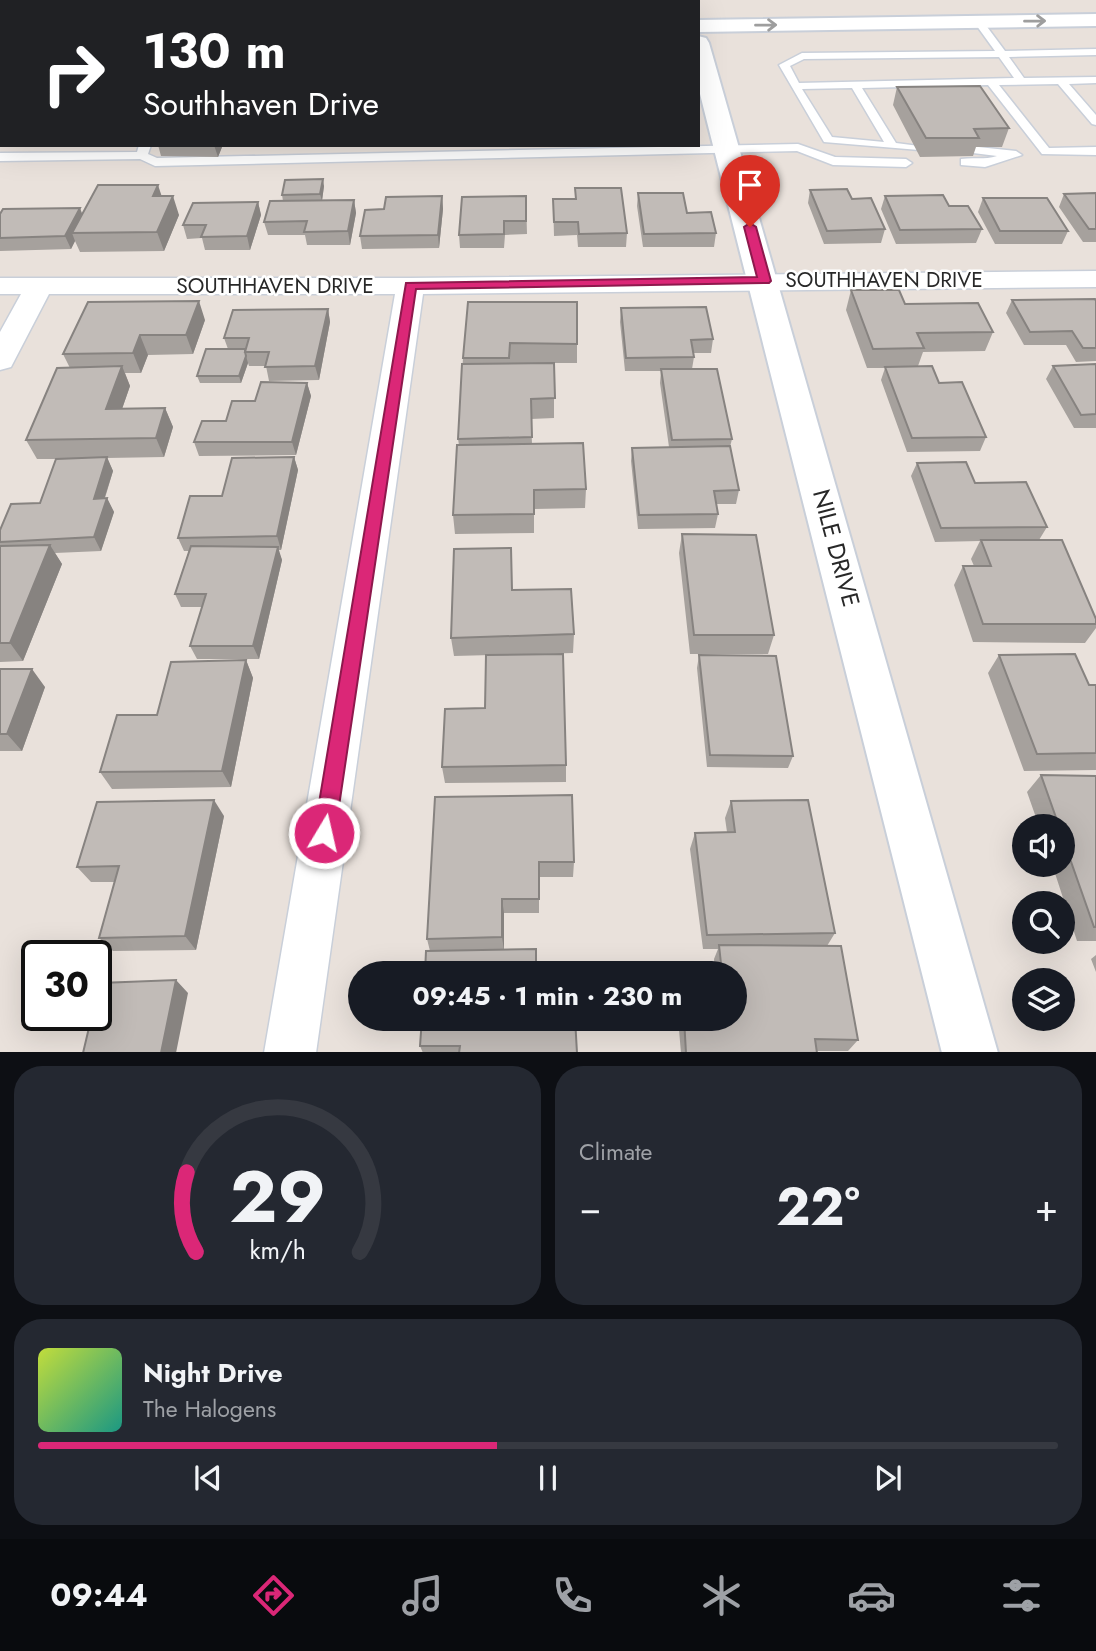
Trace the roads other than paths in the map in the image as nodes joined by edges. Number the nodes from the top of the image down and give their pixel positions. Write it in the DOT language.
graph roads {
  1 [pos="768,4"];
  2 [pos="1096,20"];
  3 [pos="977,22"];
  4 [pos="700,26"];
  5 [pos="700,50"];
  6 [pos="1096,52"];
  7 [pos="1002,54"];
  8 [pos="1096,80"];
  9 [pos="990,81"];
  10 [pos="1021,81"];
  11 [pos="1061,81"];
  12 [pos="855,85"];
  13 [pos="794,86"];
  14 [pos="1096,122"];
  15 [pos="828,141"];
  16 [pos="700,146"];
  17 [pos="728,146"];
  18 [pos="891,146"];
  19 [pos="662,147"];
  20 [pos="799,147"];
  21 [pos="915,148"];
  22 [pos="144,150"];
  23 [pos="483,150"];
  24 [pos="1096,151"];
  25 [pos="1046,152"];
  26 [pos="967,156"];
  27 [pos="0,157"];
  28 [pos="906,163"];
  29 [pos="1096,279"];
  30 [pos="764,281"];
  31 [pos="0,286"];
  32 [pos="40,286"];
  33 [pos="410,286"];
  34 [pos="0,360"];
  35 [pos="290,1052"];
  36 [pos="970,1052"];
  1 -- 3 [label="main road"];
  3 -- 2 [label="main road, one-way"];
  4 -- 3 [label="main road, one-way"];
  3 -- 7 [label="lane"];
  5 -- 17 [label="main road, NILE DRIVE"];
  6 -- 7 [label="lane"];
  7 -- 10 [label="lane"];
  7 -- 13 [label="lane"];
  8 -- 11 [label="lane"];
  9 -- 10 [label="lane"];
  9 -- 12 [label="lane"];
  9 -- 25 [label="lane"];
  10 -- 11 [label="lane"];
  11 -- 14 [label="lane"];
  12 -- 13 [label="lane"];
  12 -- 18 [label="lane"];
  13 -- 15 [label="lane"];
  15 -- 18 [label="lane"];
  15 -- 20 [label="lane"];
  16 -- 17 [label="lane"];
  17 -- 20 [label="lane"];
  17 -- 30 [label="main road, NILE DRIVE"];
  18 -- 21 [label="lane"];
  19 -- 23 [label="lane"];
  20 -- 28 [label="lane"];
  22 -- 23 [label="lane"];
  22 -- 27 [label="lane"];
  24 -- 25 [label="lane"];
  25 -- 26 [label="lane"];
  29 -- 30 [label="street, SOUTHHAVEN DRIVE"];
  30 -- 33 [label="street, SOUTHHAVEN DRIVE"];
  30 -- 36 [label="main road, NILE DRIVE"];
  31 -- 32 [label="street, SOUTHHAVEN DRIVE"];
  32 -- 33 [label="street, SOUTHHAVEN DRIVE"];
  32 -- 34 [label="street"];
  33 -- 35 [label="street"];
}
